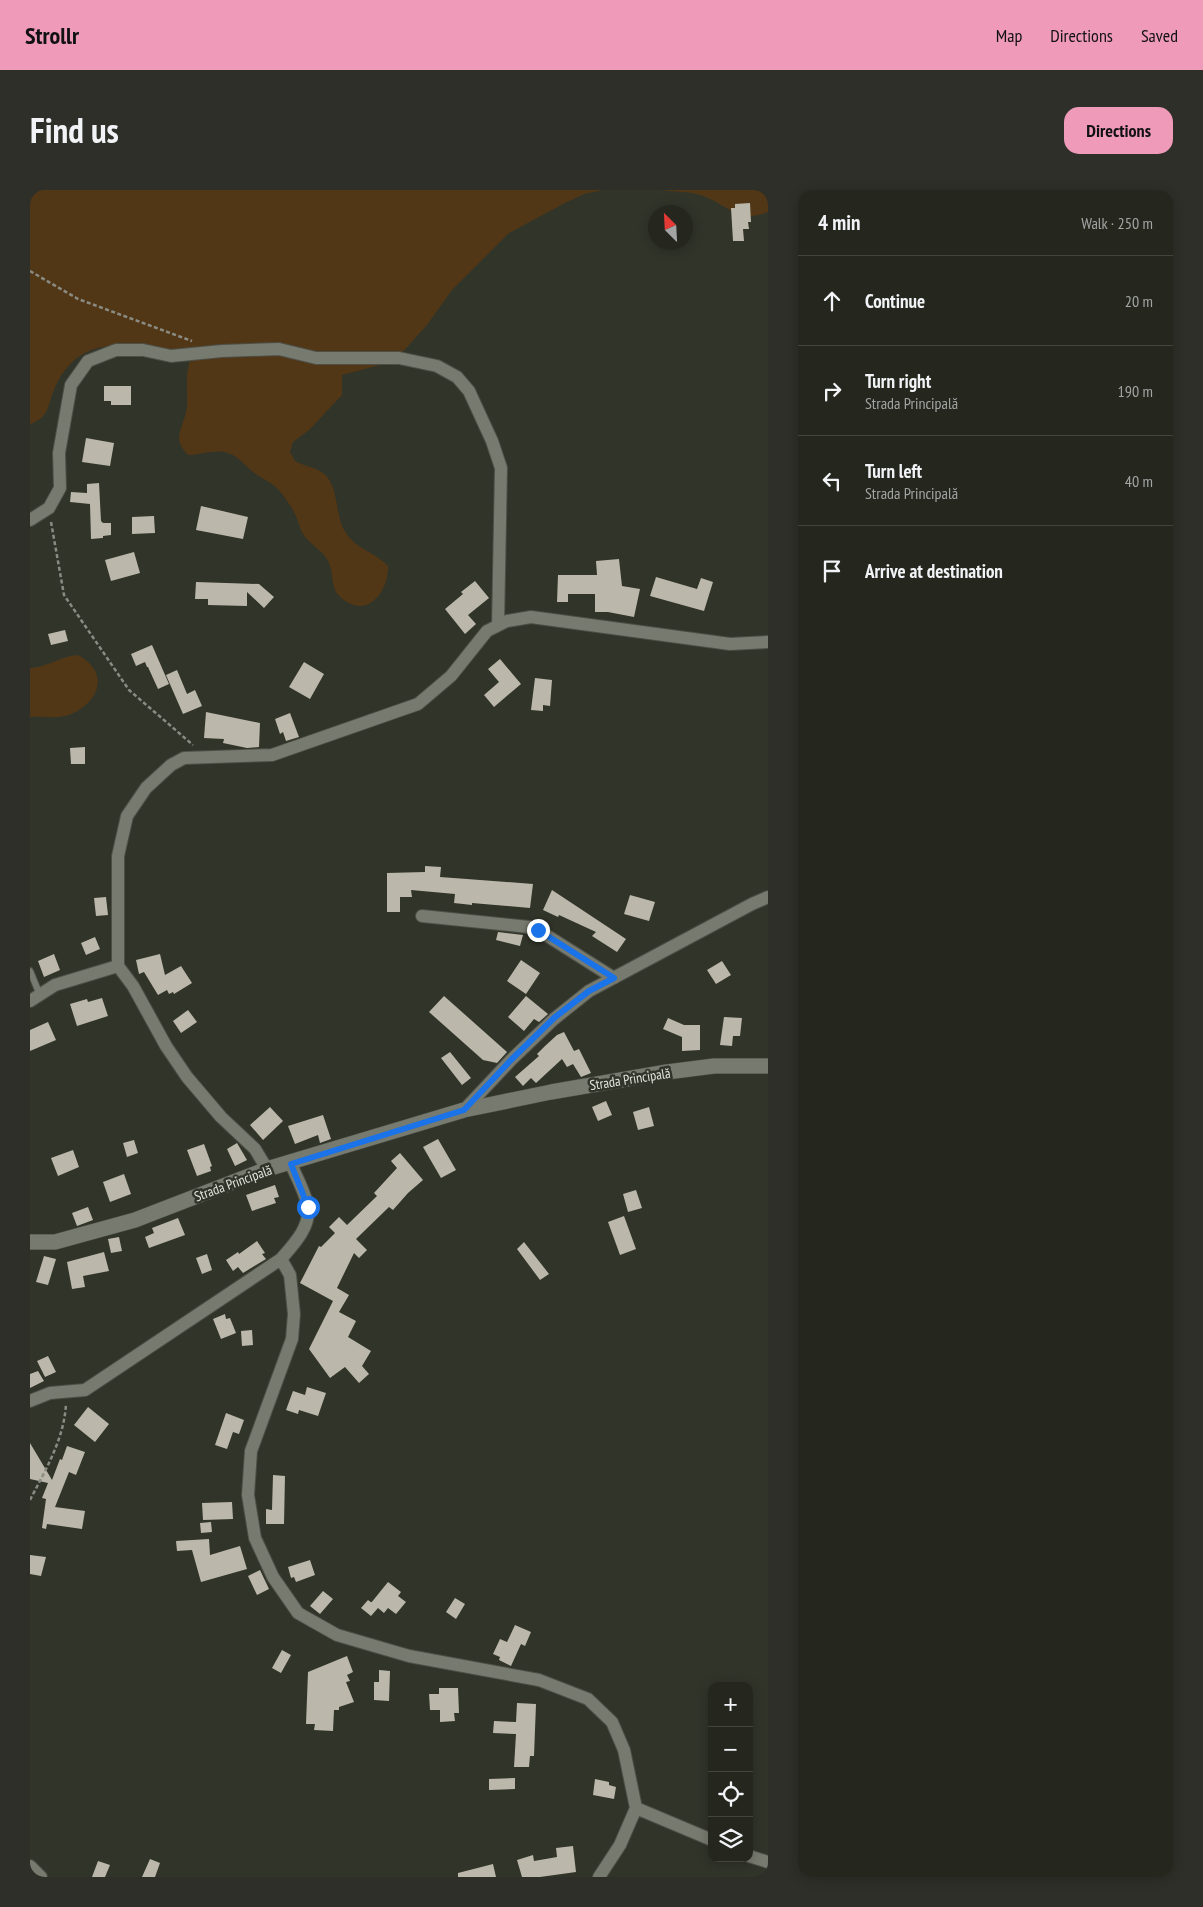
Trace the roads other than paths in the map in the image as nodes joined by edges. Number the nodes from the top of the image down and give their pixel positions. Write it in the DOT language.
graph roads {
  1 [pos="30,520"];
  2 [pos="498,626"];
  3 [pos="768,642"];
  4 [pos="768,897"];
  5 [pos="422,916"];
  6 [pos="118,966"];
  7 [pos="30,971"];
  8 [pos="614,978"];
  9 [pos="35,998"];
  10 [pos="768,1066"];
  11 [pos="464,1110"];
  12 [pos="291,1164"];
  13 [pos="267,1169"];
  14 [pos="30,1242"];
  15 [pos="281,1259"];
  16 [pos="30,1401"];
  17 [pos="636,1808"];
  18 [pos="708,1838"];
  19 [pos="753,1857"];
  20 [pos="768,1862"];
  21 [pos="30,1866"];
  22 [pos="41,1877"];
  23 [pos="599,1877"];
  1 -- 2 [label="street"];
  2 -- 3 [label="street"];
  2 -- 6 [label="street"];
  4 -- 8 [label="street, Strada Principală"];
  5 -- 8 [label="street"];
  6 -- 9 [label="street"];
  6 -- 13 [label="street"];
  7 -- 9 [label="lane"];
  8 -- 11 [label="street, Strada Principală"];
  10 -- 11 [label="street, Strada Principală"];
  11 -- 12 [label="street, Strada Principală"];
  12 -- 13 [label="street, Strada Principală"];
  12 -- 15 [label="street"];
  13 -- 14 [label="street, Strada Principală"];
  15 -- 16 [label="street"];
  15 -- 17 [label="street"];
  17 -- 18 [label="street"];
  17 -- 23 [label="street"];
  19 -- 20 [label="street"];
  21 -- 22 [label="street"];
}
